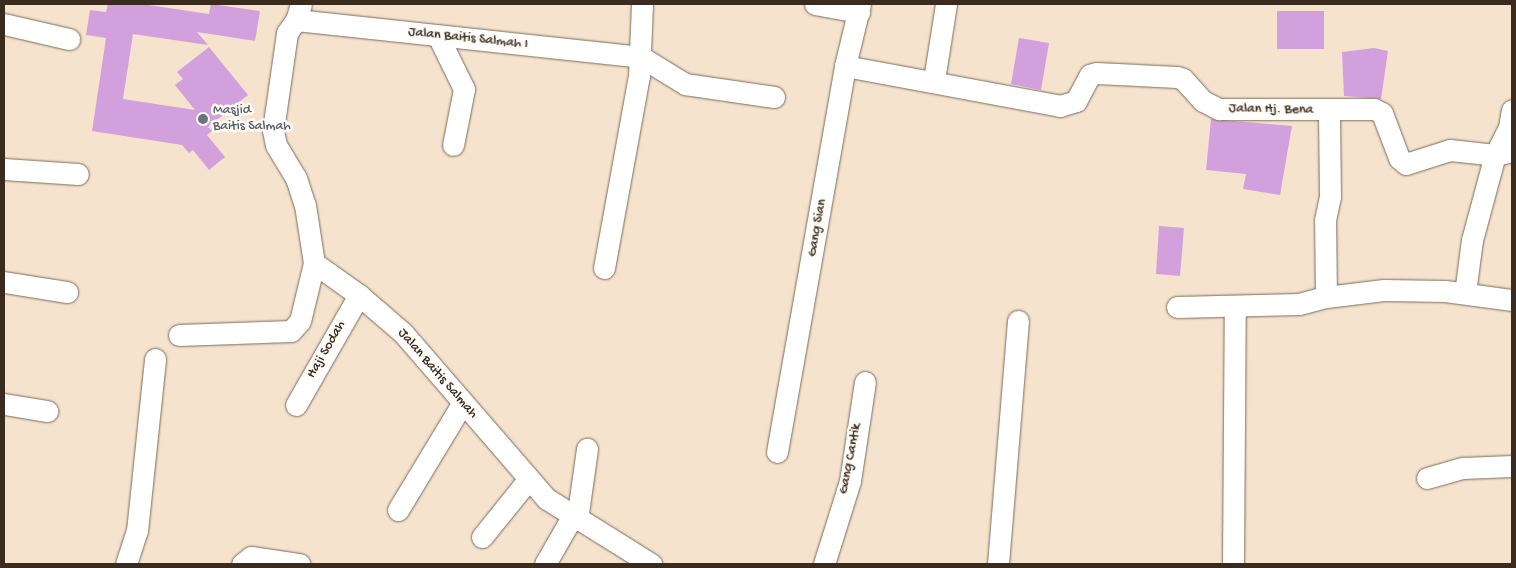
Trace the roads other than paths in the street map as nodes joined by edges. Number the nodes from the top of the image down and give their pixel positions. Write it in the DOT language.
graph roads {
  1 [pos="642,4"];
  2 [pos="815,4"];
  3 [pos="946,4"];
  4 [pos="859,8"];
  5 [pos="298,12"];
  6 [pos="4,24"];
  7 [pos="438,36"];
  8 [pos="68,38"];
  9 [pos="641,57"];
  10 [pos="846,66"];
  11 [pos="934,80"];
  12 [pos="774,97"];
  13 [pos="1512,110"];
  14 [pos="1329,111"];
  15 [pos="453,145"];
  16 [pos="1504,153"];
  17 [pos="4,169"];
  18 [pos="78,174"];
  19 [pos="314,263"];
  20 [pos="604,268"];
  21 [pos="4,282"];
  22 [pos="67,292"];
  23 [pos="1465,294"];
  24 [pos="359,295"];
  25 [pos="1326,297"];
  26 [pos="1512,300"];
  27 [pos="1235,306"];
  28 [pos="1177,307"];
  29 [pos="1018,321"];
  30 [pos="179,335"];
  31 [pos="155,359"];
  32 [pos="865,382"];
  33 [pos="4,404"];
  34 [pos="462,404"];
  35 [pos="296,405"];
  36 [pos="47,411"];
  37 [pos="587,449"];
  38 [pos="777,452"];
  39 [pos="1512,466"];
  40 [pos="1426,478"];
  41 [pos="528,480"];
  42 [pos="398,510"];
  43 [pos="574,519"];
  44 [pos="482,537"];
  45 [pos="646,563"];
  46 [pos="126,564"];
  47 [pos="242,564"];
  48 [pos="299,564"];
  49 [pos="545,564"];
  50 [pos="824,564"];
  51 [pos="998,564"];
  52 [pos="1233,564"];
  1 -- 9 [label="street"];
  2 -- 4 [label="street"];
  3 -- 11 [label="street"];
  4 -- 10 [label="street, Gang Sian"];
  5 -- 7 [label="street, Jalan Baitis Salmah I"];
  5 -- 19 [label="street"];
  6 -- 8 [label="street"];
  7 -- 9 [label="street, Jalan Baitis Salmah I"];
  7 -- 15 [label="street"];
  9 -- 12 [label="street"];
  9 -- 20 [label="street"];
  10 -- 11 [label="street, Jalan Hj. Bena"];
  10 -- 38 [label="street, Gang Sian"];
  11 -- 14 [label="street, Jalan Hj. Bena"];
  13 -- 16 [label="street"];
  14 -- 16 [label="street, Jalan Hj. Bena"];
  14 -- 25 [label="street"];
  16 -- 23 [label="street"];
  17 -- 18 [label="street"];
  19 -- 24 [label="street, Jalan Baitis Salmah"];
  19 -- 30 [label="street"];
  21 -- 22 [label="street"];
  23 -- 25 [label="street"];
  23 -- 26 [label="street"];
  24 -- 34 [label="street, Jalan Baitis Salmah"];
  24 -- 35 [label="street, Haji Sodah"];
  25 -- 27 [label="street"];
  27 -- 28 [label="street"];
  27 -- 52 [label="street"];
  29 -- 51 [label="street"];
  31 -- 46 [label="street"];
  32 -- 50 [label="street, Gang Cantik"];
  33 -- 36 [label="street"];
  34 -- 41 [label="street, Jalan Baitis Salmah"];
  34 -- 42 [label="street"];
  37 -- 43 [label="street"];
  39 -- 40 [label="street"];
  41 -- 43 [label="street, Jalan Baitis Salmah"];
  41 -- 44 [label="street"];
  43 -- 45 [label="street, Jalan Baitis Salmah"];
  43 -- 49 [label="street"];
  47 -- 48 [label="street"];
}
